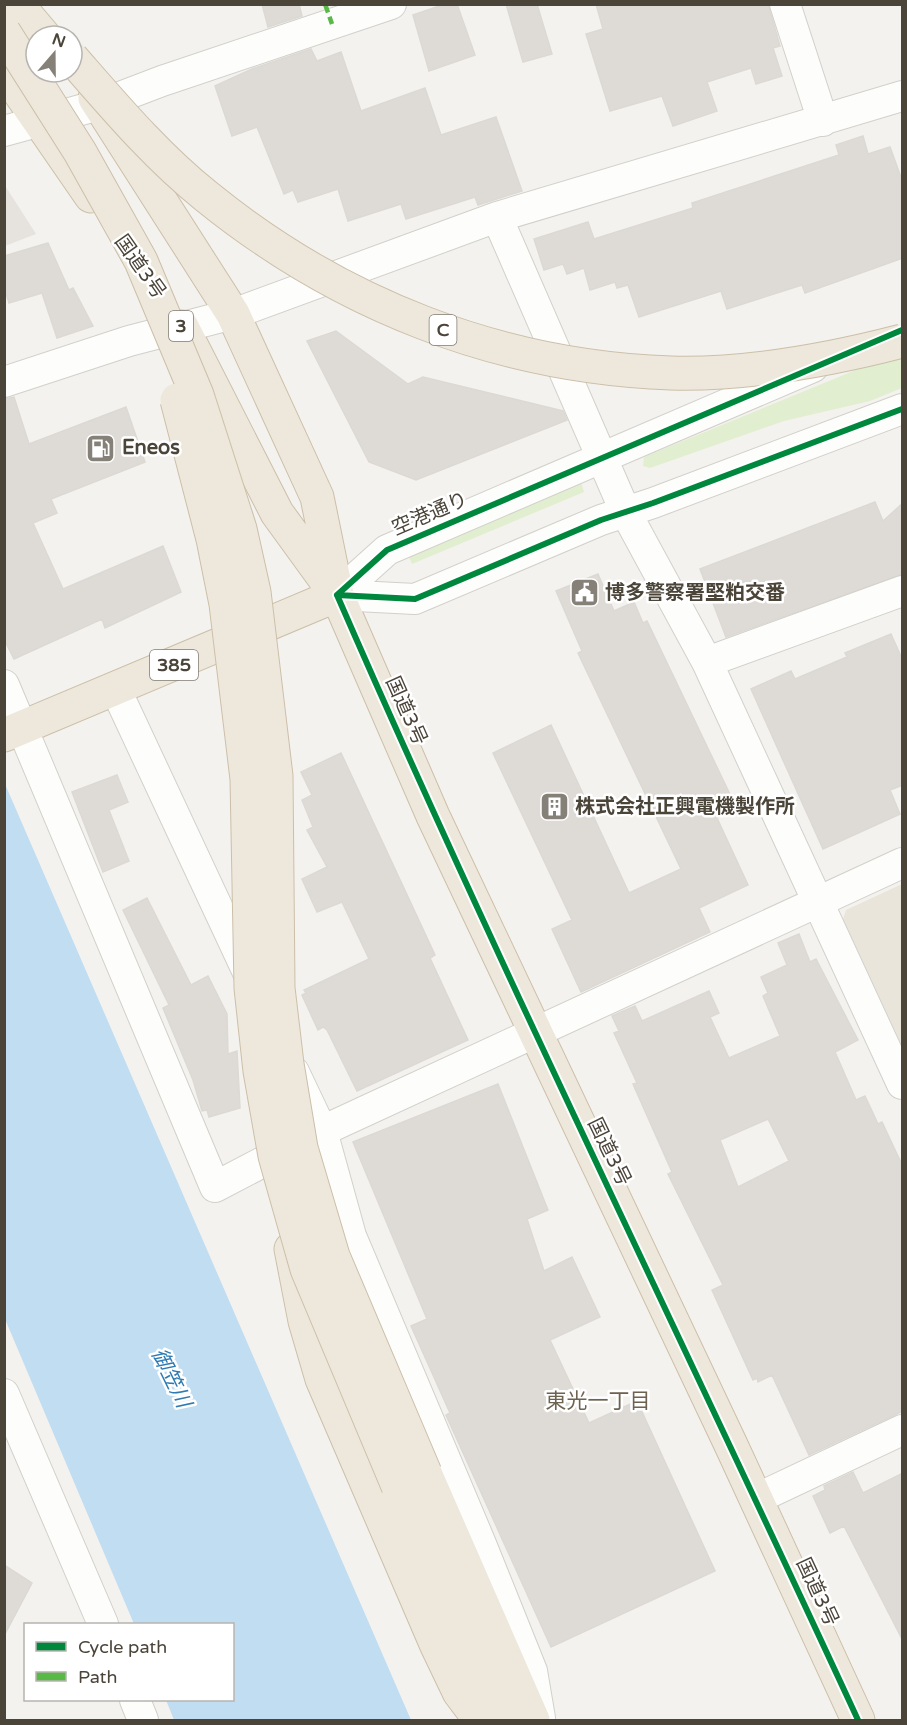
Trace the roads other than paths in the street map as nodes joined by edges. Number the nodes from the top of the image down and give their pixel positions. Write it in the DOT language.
graph roads {
  1 [pos="17,4"];
  2 [pos="27,4"];
  3 [pos="36,4"];
  4 [pos="391,4"];
  5 [pos="785,4"];
  6 [pos="34,24"];
  7 [pos="44,24"];
  8 [pos="47,24"];
  9 [pos="4,32"];
  10 [pos="4,47"];
  11 [pos="4,70"];
  12 [pos="84,73"];
  13 [pos="84,80"];
  14 [pos="84,80"];
  15 [pos="903,96"];
  16 [pos="99,105"];
  17 [pos="39,121"];
  18 [pos="823,122"];
  19 [pos="4,131"];
  20 [pos="497,217"];
  21 [pos="232,314"];
  22 [pos="183,327"];
  23 [pos="903,330"];
  24 [pos="903,341"];
  25 [pos="903,346"];
  26 [pos="4,382"];
  27 [pos="903,409"];
  28 [pos="601,458"];
  29 [pos="625,511"];
  30 [pos="903,591"];
  31 [pos="337,595"];
  32 [pos="707,662"];
  33 [pos="4,685"];
  34 [pos="116,690"];
  35 [pos="13,732"];
  36 [pos="903,863"];
  37 [pos="820,901"];
  38 [pos="534,1034"];
  39 [pos="903,1084"];
  40 [pos="322,1131"];
  41 [pos="275,1156"];
  42 [pos="4,1394"];
  43 [pos="903,1430"];
  44 [pos="756,1499"];
  45 [pos="103,1623"];
  46 [pos="135,1701"];
  47 [pos="143,1720"];
  48 [pos="480,1720"];
  49 [pos="499,1720"];
  50 [pos="533,1720"];
  51 [pos="541,1720"];
  52 [pos="858,1720"];
  1 -- 6 [label="highway"];
  2 -- 7 [label="highway"];
  3 -- 8 [label="highway"];
  4 -- 16 [label="street"];
  5 -- 18 [label="street"];
  9 -- 50 [label="highway, bridge"];
  10 -- 41 [label="highway, bridge"];
  11 -- 17 [label="highway, 国道3号 / 3"];
  12 -- 24 [label="highway, C, bridge"];
  13 -- 16 [label="highway, 国道3号 / 3"];
  14 -- 25 [label="highway, C, bridge"];
  15 -- 18 [label="street"];
  16 -- 17 [label="street"];
  16 -- 21 [label="highway, 国道3号 / 3"];
  17 -- 19 [label="street"];
  17 -- 22 [label="highway, 国道3号 / 3"];
  18 -- 20 [label="street"];
  20 -- 21 [label="street"];
  20 -- 28 [label="street"];
  21 -- 22 [label="street"];
  21 -- 31 [label="highway, 国道3号 / 3"];
  22 -- 26 [label="street"];
  22 -- 31 [label="highway, 国道3号 / 3"];
  23 -- 28 [label="street, 空港通り"];
  27 -- 29 [label="street, 空港通り"];
  28 -- 29 [label="street"];
  28 -- 31 [label="street, 空港通り"];
  29 -- 31 [label="street, 空港通り"];
  29 -- 32 [label="street"];
  30 -- 32 [label="street"];
  31 -- 34 [label="highway, 空港通り / 385"];
  31 -- 38 [label="highway, 国道3号 / 3"];
  32 -- 37 [label="street"];
  33 -- 35 [label="street"];
  34 -- 35 [label="highway, 空港通り / 385"];
  34 -- 40 [label="street"];
  35 -- 40 [label="street"];
  36 -- 37 [label="street"];
  37 -- 38 [label="street"];
  37 -- 39 [label="street"];
  38 -- 40 [label="street"];
  38 -- 44 [label="highway, 国道3号 / 3"];
  40 -- 51 [label="street"];
  41 -- 48 [label="highway, bridge"];
  41 -- 49 [label="highway, bridge"];
  42 -- 45 [label="street"];
  43 -- 44 [label="street"];
  44 -- 52 [label="highway, 国道3号 / 3"];
  46 -- 47 [label="street"];
}
